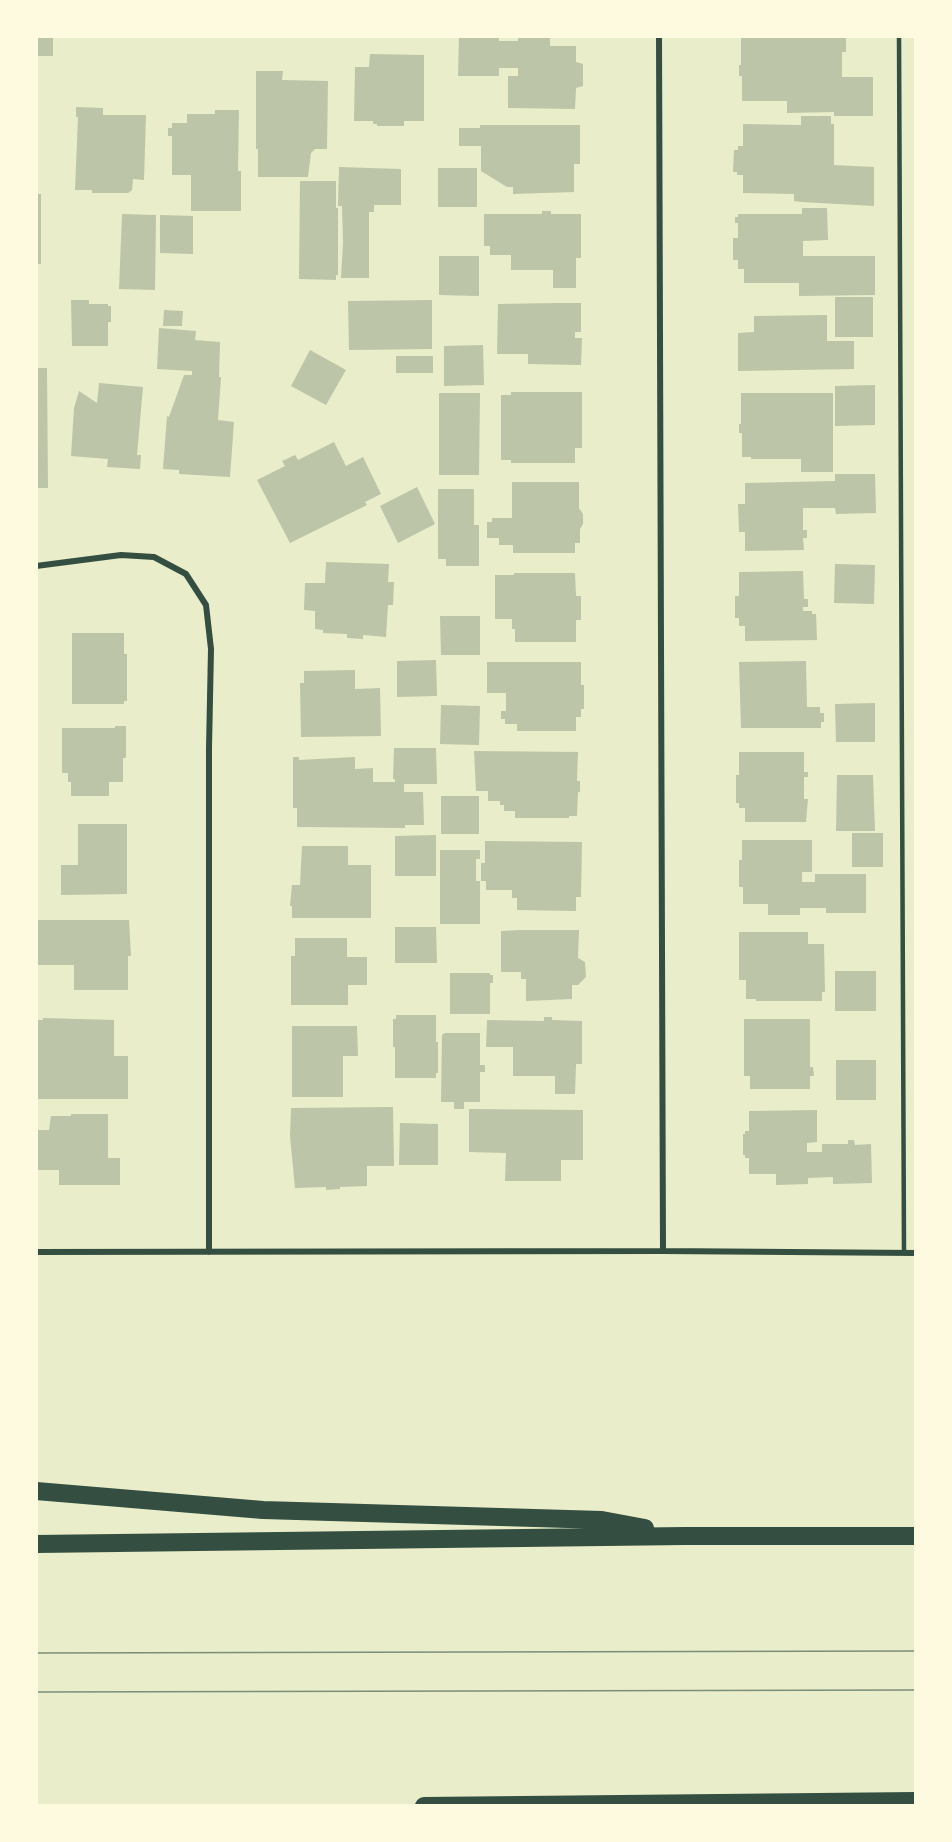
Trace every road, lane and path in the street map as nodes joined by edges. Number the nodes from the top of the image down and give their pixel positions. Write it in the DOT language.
graph roads {
  1 [pos="659,36"];
  2 [pos="898,36"];
  3 [pos="36,566"];
  4 [pos="663,1251"];
  5 [pos="36,1252"];
  6 [pos="209,1252"];
  7 [pos="904,1253"];
  8 [pos="916,1253"];
  9 [pos="36,1491"];
  10 [pos="686,1536"];
  11 [pos="916,1536"];
  12 [pos="36,1544"];
  13 [pos="916,1801"];
  14 [pos="424,1806"];
  1 -- 4 [label="street"];
  2 -- 7 [label="lane"];
  3 -- 6 [label="street"];
  4 -- 6 [label="street"];
  4 -- 7 [label="street"];
  5 -- 6 [label="street"];
  7 -- 8 [label="street"];
  9 -- 10 [label="highway"];
  10 -- 11 [label="highway"];
  10 -- 12 [label="highway"];
  13 -- 14 [label="highway"];
}
